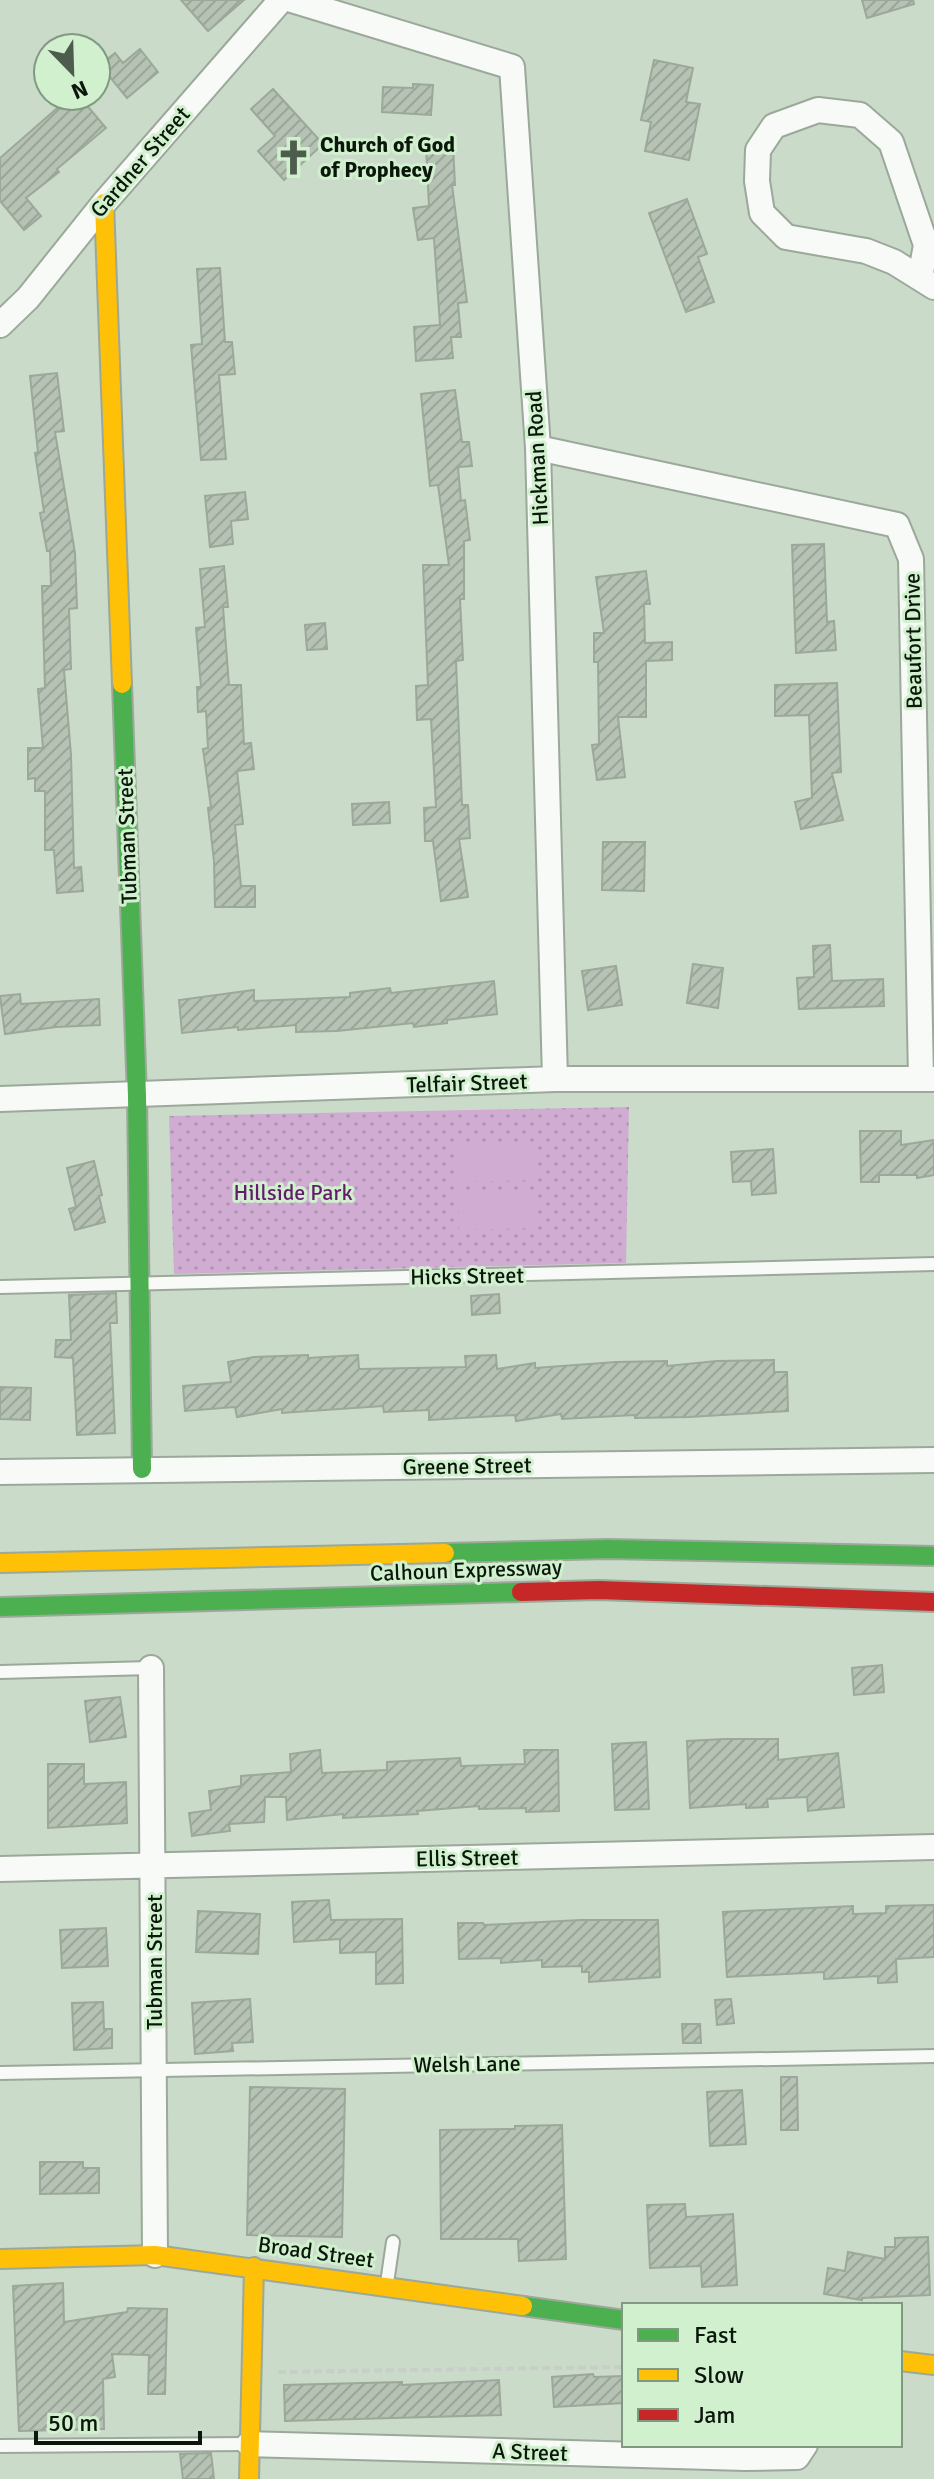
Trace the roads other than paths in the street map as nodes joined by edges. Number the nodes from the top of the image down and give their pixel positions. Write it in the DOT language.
graph roads {
  1 [pos="281,0"];
  2 [pos="292,0"];
  3 [pos="104,203"];
  4 [pos="927,283"];
  5 [pos="0,325"];
  6 [pos="538,448"];
  7 [pos="555,1079"];
  8 [pos="928,1079"];
  9 [pos="137,1096"];
  10 [pos="0,1099"];
  11 [pos="934,1264"];
  12 [pos="141,1284"];
  13 [pos="0,1287"];
  14 [pos="934,1460"];
  15 [pos="142,1469"];
  16 [pos="0,1472"];
  17 [pos="934,1556"];
  18 [pos="0,1563"];
  19 [pos="934,1602"];
  20 [pos="0,1607"];
  21 [pos="151,1668"];
  22 [pos="0,1672"];
  23 [pos="934,1847"];
  24 [pos="154,1866"];
  25 [pos="0,1869"];
  26 [pos="934,2056"];
  27 [pos="153,2070"];
  28 [pos="0,2073"];
  29 [pos="393,2242"];
  30 [pos="155,2255"];
  31 [pos="0,2259"];
  32 [pos="254,2267"];
  33 [pos="386,2286"];
  34 [pos="622,2320"];
  35 [pos="902,2361"];
  36 [pos="934,2365"];
  37 [pos="249,2444"];
  38 [pos="0,2446"];
  39 [pos="804,2447"];
  40 [pos="249,2479"];
  1 -- 3 [label="street, Gardner Street"];
  2 -- 6 [label="street, Hickman Road"];
  3 -- 5 [label="street, Gardner Street"];
  3 -- 9 [label="main road, Tubman Street"];
  4 -- 4 [label="street"];
  6 -- 7 [label="street, Hickman Road"];
  6 -- 8 [label="street, Beaufort Drive"];
  7 -- 8 [label="street, Telfair Street"];
  7 -- 9 [label="street, Telfair Street"];
  9 -- 10 [label="street, Telfair Street"];
  9 -- 12 [label="main road, Tubman Street"];
  11 -- 12 [label="lane, Hicks Street"];
  12 -- 13 [label="lane, Hicks Street"];
  12 -- 15 [label="main road, Tubman Street"];
  14 -- 15 [label="street, Greene Street"];
  15 -- 16 [label="street, Greene Street"];
  17 -- 18 [label="main road, Calhoun Expressway"];
  19 -- 20 [label="main road, Calhoun Expressway"];
  21 -- 22 [label="lane"];
  21 -- 24 [label="street, Tubman Street"];
  23 -- 24 [label="street, Ellis Street"];
  24 -- 25 [label="street, Ellis Street"];
  24 -- 27 [label="street, Tubman Street"];
  26 -- 27 [label="lane, Welsh Lane"];
  27 -- 28 [label="lane, Welsh Lane"];
  27 -- 30 [label="street, Tubman Street"];
  29 -- 33 [label="lane"];
  30 -- 31 [label="main road, Broad Street"];
  30 -- 32 [label="main road, Broad Street"];
  32 -- 33 [label="main road, Broad Street"];
  32 -- 37 [label="main road"];
  33 -- 34 [label="main road, Broad Street"];
  35 -- 36 [label="main road"];
  37 -- 38 [label="lane"];
  37 -- 39 [label="street, A Street"];
  37 -- 40 [label="main road"];
}
